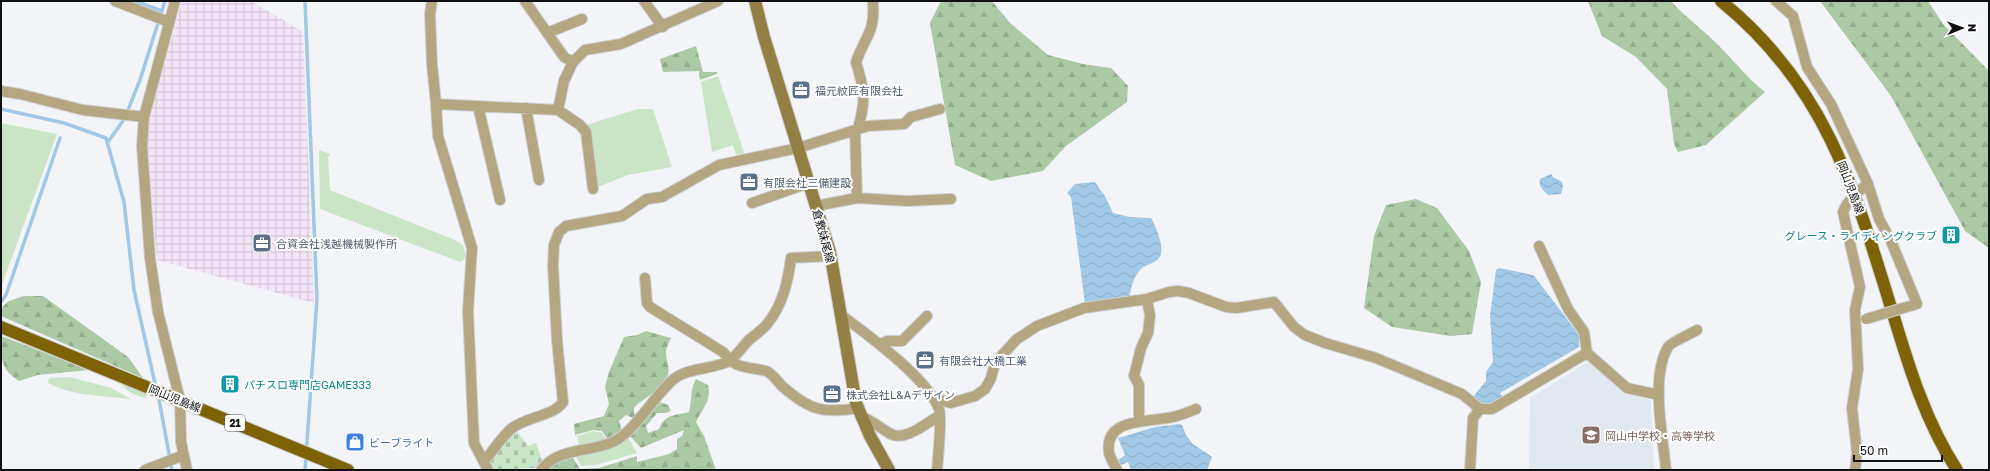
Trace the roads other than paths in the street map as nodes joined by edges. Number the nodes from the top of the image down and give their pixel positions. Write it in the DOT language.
graph roads {
  1 [pos="115,1"];
  2 [pos="175,1"];
  3 [pos="432,1"];
  4 [pos="525,1"];
  5 [pos="644,1"];
  6 [pos="718,1"];
  7 [pos="756,1"];
  8 [pos="873,1"];
  9 [pos="1721,1"];
  10 [pos="1776,1"];
  11 [pos="144,5"];
  12 [pos="163,19"];
  13 [pos="582,19"];
  14 [pos="663,27"];
  15 [pos="547,33"];
  16 [pos="573,62"];
  17 [pos="1,91"];
  18 [pos="436,104"];
  19 [pos="478,106"];
  20 [pos="526,108"];
  21 [pos="558,110"];
  22 [pos="940,110"];
  23 [pos="144,117"];
  24 [pos="856,130"];
  25 [pos="798,148"];
  26 [pos="539,180"];
  27 [pos="809,183"];
  28 [pos="1868,184"];
  29 [pos="593,189"];
  30 [pos="1855,196"];
  31 [pos="857,198"];
  32 [pos="951,199"];
  33 [pos="500,200"];
  34 [pos="752,203"];
  35 [pos="816,206"];
  36 [pos="1539,246"];
  37 [pos="830,256"];
  38 [pos="645,278"];
  39 [pos="1147,299"];
  40 [pos="841,314"];
  41 [pos="927,316"];
  42 [pos="1856,322"];
  43 [pos="1,327"];
  44 [pos="1697,330"];
  45 [pos="880,344"];
  46 [pos="1587,353"];
  47 [pos="729,361"];
  48 [pos="1659,395"];
  49 [pos="174,398"];
  50 [pos="933,398"];
  51 [pos="1196,409"];
  52 [pos="1480,409"];
  53 [pos="860,413"];
  54 [pos="939,416"];
  55 [pos="1140,422"];
  56 [pos="182,456"];
  57 [pos="486,465"];
  58 [pos="1116,468"];
  59 [pos="152,469"];
  60 [pos="187,470"];
  61 [pos="348,470"];
  62 [pos="541,470"];
  63 [pos="889,470"];
  64 [pos="937,470"];
  65 [pos="1470,470"];
  66 [pos="1666,470"];
  67 [pos="1855,470"];
  68 [pos="1957,470"];
  1 -- 11 [label="street"];
  2 -- 12 [label="street"];
  3 -- 18 [label="street"];
  4 -- 15 [label="street"];
  5 -- 14 [label="street"];
  6 -- 14 [label="street"];
  7 -- 25 [label="main road, 倉敷妹尾線"];
  8 -- 24 [label="street"];
  9 -- 30 [label="main road, 岡山児島線"];
  10 -- 28 [label="street"];
  11 -- 12 [label="street"];
  12 -- 23 [label="street"];
  13 -- 15 [label="street"];
  14 -- 16 [label="street"];
  15 -- 16 [label="street"];
  16 -- 21 [label="street"];
  17 -- 23 [label="street"];
  18 -- 19 [label="street"];
  18 -- 57 [label="street"];
  19 -- 20 [label="street"];
  19 -- 33 [label="street"];
  20 -- 21 [label="street"];
  20 -- 26 [label="street"];
  21 -- 29 [label="street"];
  22 -- 24 [label="street"];
  23 -- 49 [label="street"];
  24 -- 25 [label="street"];
  24 -- 31 [label="street"];
  25 -- 27 [label="main road, 倉敷妹尾線"];
  25 -- 57 [label="street"];
  27 -- 34 [label="street"];
  27 -- 35 [label="main road, 倉敷妹尾線"];
  28 -- 30 [label="street"];
  28 -- 42 [label="street, bridge"];
  30 -- 42 [label="street"];
  30 -- 68 [label="main road, 岡山児島線"];
  31 -- 32 [label="street"];
  31 -- 35 [label="street"];
  35 -- 37 [label="main road, 倉敷妹尾線"];
  36 -- 46 [label="street"];
  37 -- 40 [label="main road, 倉敷妹尾線"];
  37 -- 47 [label="street"];
  38 -- 47 [label="street"];
  39 -- 50 [label="street"];
  39 -- 52 [label="street"];
  39 -- 55 [label="street"];
  40 -- 45 [label="street"];
  40 -- 53 [label="main road, 倉敷妹尾線"];
  41 -- 45 [label="street"];
  42 -- 67 [label="street"];
  43 -- 49 [label="main road, 岡山児島線 / 21"];
  44 -- 48 [label="street"];
  45 -- 50 [label="street"];
  46 -- 48 [label="street"];
  46 -- 52 [label="street"];
  47 -- 53 [label="street"];
  47 -- 62 [label="street"];
  48 -- 66 [label="street"];
  49 -- 56 [label="street"];
  49 -- 61 [label="main road, 岡山児島線 / 21"];
  50 -- 54 [label="street"];
  51 -- 55 [label="street"];
  52 -- 65 [label="street"];
  53 -- 54 [label="street"];
  53 -- 63 [label="main road, 倉敷妹尾線"];
  54 -- 64 [label="street"];
  55 -- 58 [label="street"];
  56 -- 59 [label="street"];
  56 -- 60 [label="street"];
}
